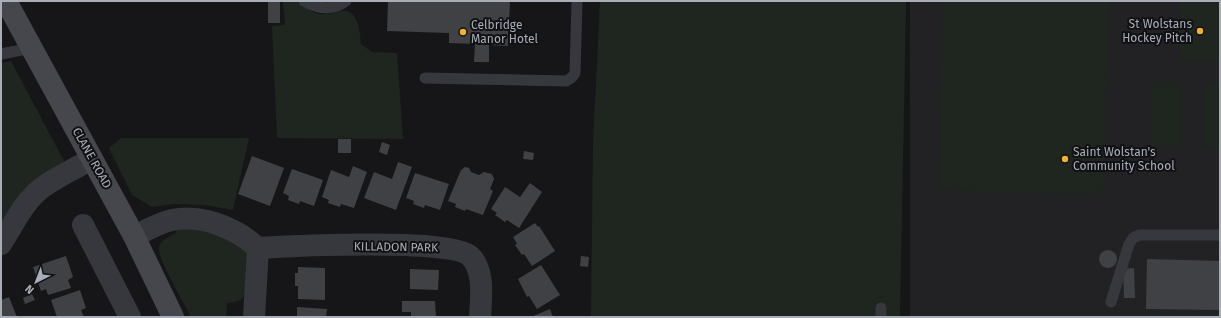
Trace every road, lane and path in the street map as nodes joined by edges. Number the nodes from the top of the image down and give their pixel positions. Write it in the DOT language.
graph roads {
  1 [pos="6,1"];
  2 [pos="304,1"];
  3 [pos="346,1"];
  4 [pos="577,1"];
  5 [pos="32,48"];
  6 [pos="1,54"];
  7 [pos="425,78"];
  8 [pos="92,159"];
  9 [pos="83,225"];
  10 [pos="1220,235"];
  11 [pos="134,236"];
  12 [pos="1,244"];
  13 [pos="258,248"];
  14 [pos="1111,302"];
  15 [pos="130,317"];
  16 [pos="173,317"];
  17 [pos="254,317"];
  18 [pos="480,317"];
  1 -- 5 [label="main road, CLANE ROAD"];
  2 -- 3 [label="lane"];
  4 -- 7 [label="lane"];
  5 -- 6 [label="lane"];
  5 -- 8 [label="main road, CLANE ROAD"];
  8 -- 11 [label="main road, CLANE ROAD"];
  8 -- 12 [label="street"];
  9 -- 15 [label="street"];
  10 -- 14 [label="lane"];
  11 -- 13 [label="street"];
  11 -- 16 [label="main road, CLANE ROAD"];
  13 -- 17 [label="street"];
  13 -- 18 [label="street, KILLADON PARK"];
}
